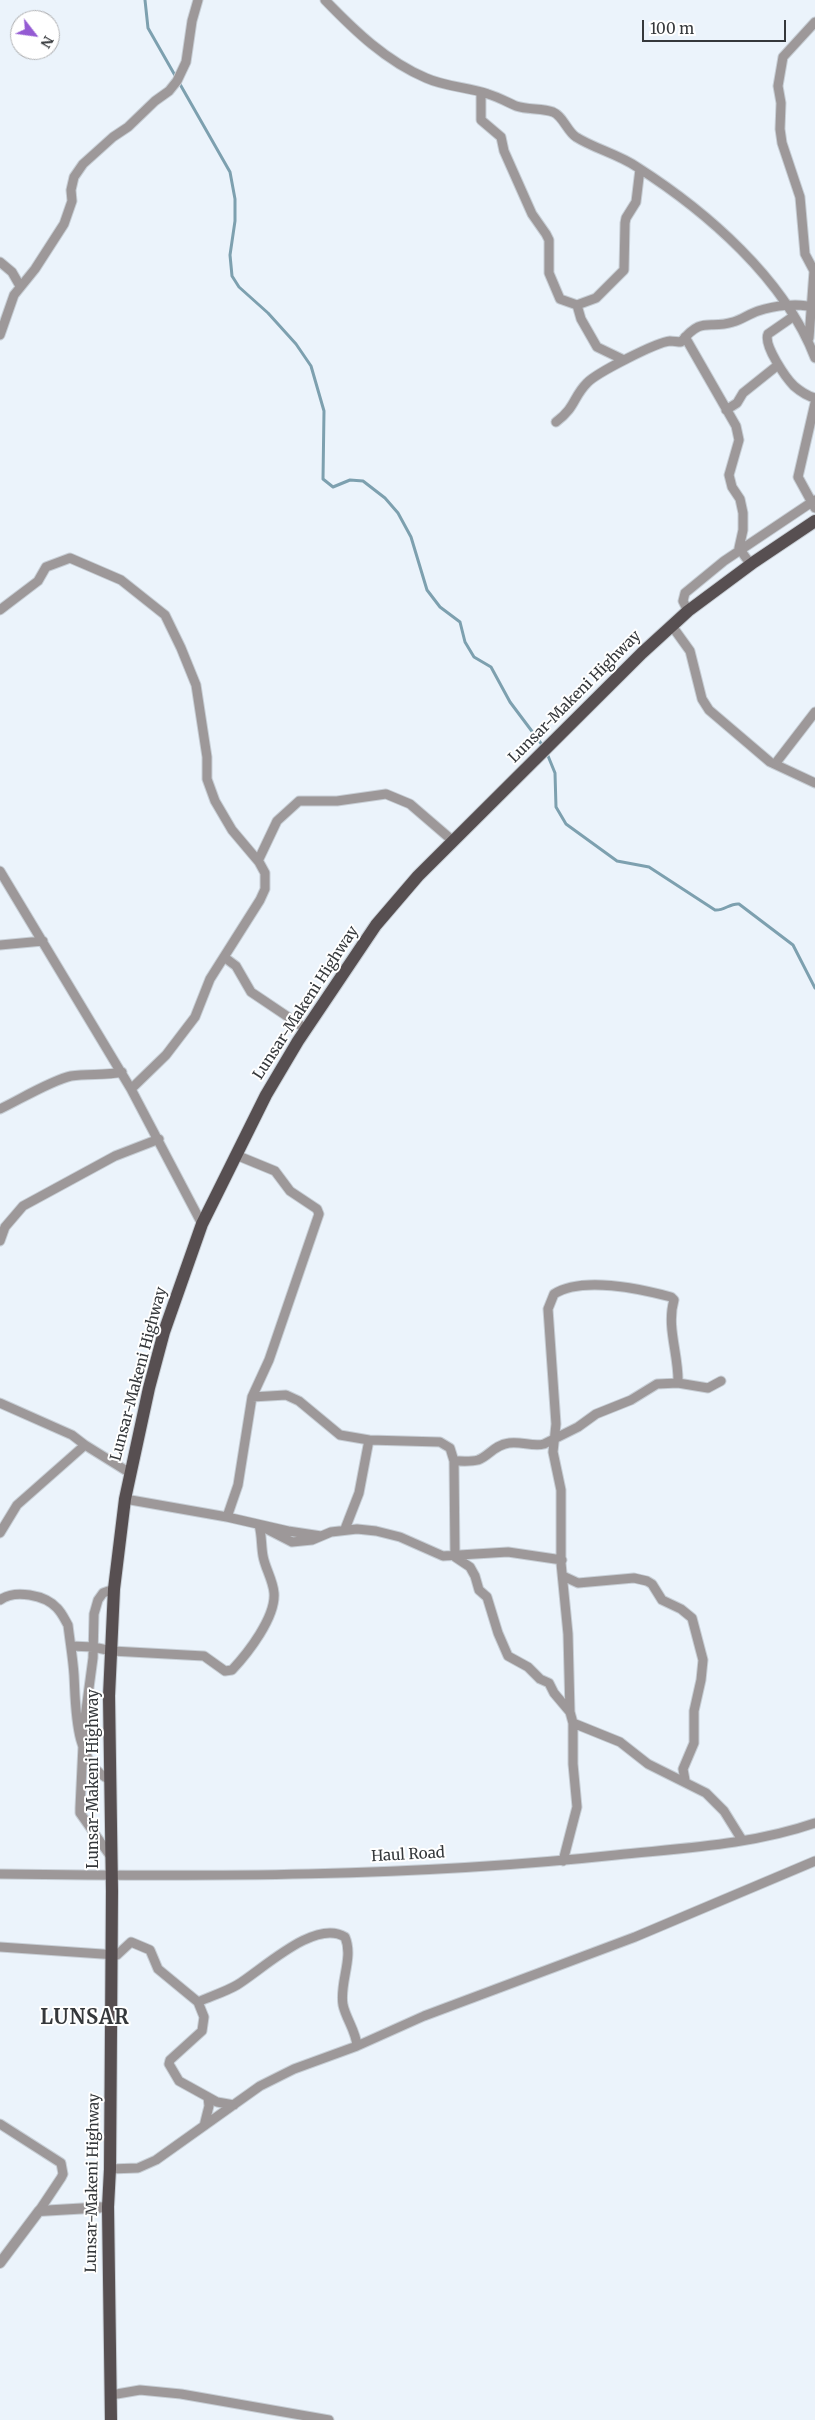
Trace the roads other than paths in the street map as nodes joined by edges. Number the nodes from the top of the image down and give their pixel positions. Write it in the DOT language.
graph roads {
  1 [pos="198,0"];
  2 [pos="325,0"];
  3 [pos="815,22"];
  4 [pos="481,92"];
  5 [pos="640,169"];
  6 [pos="0,262"];
  7 [pos="20,286"];
  8 [pos="577,305"];
  9 [pos="788,306"];
  10 [pos="813,307"];
  11 [pos="794,316"];
  12 [pos="0,335"];
  13 [pos="685,337"];
  14 [pos="813,348"];
  15 [pos="624,360"];
  16 [pos="778,365"];
  17 [pos="815,398"];
  18 [pos="815,403"];
  19 [pos="726,410"];
  20 [pos="556,422"];
  21 [pos="814,503"];
  22 [pos="815,521"];
  23 [pos="741,551"];
  24 [pos="750,564"];
  25 [pos="0,610"];
  26 [pos="688,611"];
  27 [pos="672,626"];
  28 [pos="815,712"];
  29 [pos="775,764"];
  30 [pos="815,783"];
  31 [pos="453,841"];
  32 [pos="258,860"];
  33 [pos="0,871"];
  34 [pos="43,941"];
  35 [pos="0,945"];
  36 [pos="224,957"];
  37 [pos="306,1030"];
  38 [pos="122,1072"];
  39 [pos="132,1089"];
  40 [pos="0,1109"];
  41 [pos="159,1139"];
  42 [pos="236,1154"];
  43 [pos="202,1224"];
  44 [pos="0,1241"];
  45 [pos="721,1381"];
  46 [pos="678,1383"];
  47 [pos="252,1397"];
  48 [pos="0,1403"];
  49 [pos="554,1438"];
  50 [pos="369,1440"];
  51 [pos="85,1445"];
  52 [pos="454,1461"];
  53 [pos="130,1473"];
  54 [pos="125,1498"];
  55 [pos="17,1505"];
  56 [pos="227,1517"];
  57 [pos="0,1519"];
  58 [pos="260,1525"];
  59 [pos="345,1529"];
  60 [pos="0,1533"];
  61 [pos="455,1556"];
  62 [pos="562,1560"];
  63 [pos="563,1576"];
  64 [pos="114,1589"];
  65 [pos="0,1600"];
  66 [pos="71,1646"];
  67 [pos="93,1647"];
  68 [pos="112,1651"];
  69 [pos="570,1712"];
  70 [pos="573,1723"];
  71 [pos="83,1746"];
  72 [pos="110,1780"];
  73 [pos="685,1780"];
  74 [pos="815,1823"];
  75 [pos="742,1840"];
  76 [pos="110,1857"];
  77 [pos="563,1860"];
  78 [pos="815,1861"];
  79 [pos="0,1874"];
  80 [pos="110,1875"];
  81 [pos="0,1947"];
  82 [pos="111,1955"];
  83 [pos="198,2002"];
  84 [pos="357,2046"];
  85 [pos="208,2097"];
  86 [pos="234,2104"];
  87 [pos="0,2124"];
  88 [pos="204,2126"];
  89 [pos="110,2169"];
  90 [pos="108,2206"];
  91 [pos="39,2211"];
  92 [pos="0,2263"];
  93 [pos="111,2395"];
  94 [pos="111,2420"];
  95 [pos="328,2420"];
  1 -- 7 [label="street"];
  2 -- 4 [label="street"];
  3 -- 10 [label="street"];
  4 -- 5 [label="street"];
  4 -- 8 [label="street"];
  5 -- 8 [label="street"];
  5 -- 9 [label="street"];
  6 -- 7 [label="street"];
  7 -- 12 [label="street"];
  8 -- 15 [label="street"];
  9 -- 10 [label="street"];
  9 -- 11 [label="street"];
  9 -- 13 [label="street"];
  10 -- 14 [label="street"];
  11 -- 14 [label="street"];
  11 -- 16 [label="street"];
  13 -- 15 [label="street"];
  13 -- 19 [label="street"];
  15 -- 20 [label="street"];
  16 -- 17 [label="street"];
  16 -- 19 [label="street"];
  18 -- 21 [label="street"];
  19 -- 23 [label="street"];
  21 -- 23 [label="street"];
  22 -- 24 [label="main road, Lunsar-Makeni Highway"];
  23 -- 24 [label="street"];
  23 -- 26 [label="street"];
  24 -- 26 [label="main road, Lunsar-Makeni Highway"];
  25 -- 32 [label="street"];
  26 -- 27 [label="main road, Lunsar-Makeni Highway"];
  27 -- 29 [label="street"];
  27 -- 31 [label="main road, Lunsar-Makeni Highway"];
  28 -- 29 [label="street"];
  29 -- 30 [label="street"];
  31 -- 32 [label="street"];
  31 -- 37 [label="main road, Lunsar-Makeni Highway"];
  32 -- 36 [label="street"];
  33 -- 34 [label="street"];
  34 -- 35 [label="street"];
  34 -- 38 [label="street"];
  36 -- 37 [label="street"];
  36 -- 39 [label="street"];
  37 -- 42 [label="main road, Lunsar-Makeni Highway"];
  38 -- 39 [label="street"];
  38 -- 40 [label="street"];
  39 -- 41 [label="street"];
  41 -- 43 [label="street"];
  41 -- 44 [label="street"];
  42 -- 43 [label="main road, Lunsar-Makeni Highway"];
  42 -- 47 [label="street"];
  43 -- 53 [label="main road, Lunsar-Makeni Highway"];
  45 -- 46 [label="street"];
  46 -- 49 [label="street"];
  46 -- 49 [label="street"];
  47 -- 50 [label="street"];
  47 -- 56 [label="street"];
  48 -- 51 [label="street"];
  49 -- 52 [label="street"];
  49 -- 62 [label="street"];
  50 -- 52 [label="street"];
  50 -- 59 [label="street"];
  51 -- 53 [label="street"];
  51 -- 55 [label="street"];
  52 -- 61 [label="street"];
  53 -- 54 [label="main road, Lunsar-Makeni Highway"];
  54 -- 56 [label="street"];
  54 -- 64 [label="main road, Lunsar-Makeni Highway"];
  55 -- 57 [label="street"];
  55 -- 60 [label="street"];
  56 -- 58 [label="street"];
  58 -- 59 [label="street"];
  58 -- 68 [label="street"];
  59 -- 61 [label="street"];
  61 -- 62 [label="street"];
  61 -- 69 [label="street"];
  62 -- 63 [label="street"];
  63 -- 69 [label="street"];
  63 -- 73 [label="street"];
  64 -- 67 [label="street"];
  64 -- 68 [label="main road, Lunsar-Makeni Highway"];
  65 -- 66 [label="street"];
  66 -- 67 [label="street"];
  66 -- 71 [label="street"];
  67 -- 68 [label="street"];
  67 -- 71 [label="street"];
  68 -- 72 [label="main road, Lunsar-Makeni Highway"];
  69 -- 70 [label="street"];
  70 -- 73 [label="street"];
  70 -- 77 [label="street"];
  71 -- 72 [label="street"];
  71 -- 76 [label="street"];
  72 -- 76 [label="main road, Lunsar-Makeni Highway"];
  73 -- 75 [label="street"];
  74 -- 75 [label="street, Haul Road"];
  75 -- 77 [label="street, Haul Road"];
  76 -- 80 [label="main road, Lunsar-Makeni Highway"];
  77 -- 80 [label="street, Haul Road"];
  78 -- 84 [label="street"];
  79 -- 80 [label="street, Haul Road"];
  80 -- 82 [label="main road, Lunsar-Makeni Highway"];
  81 -- 82 [label="street"];
  82 -- 83 [label="street"];
  82 -- 89 [label="main road, Lunsar-Makeni Highway"];
  83 -- 84 [label="street"];
  83 -- 85 [label="street"];
  84 -- 86 [label="street"];
  85 -- 86 [label="street"];
  85 -- 88 [label="street"];
  86 -- 88 [label="street"];
  87 -- 91 [label="street"];
  88 -- 89 [label="street"];
  89 -- 90 [label="main road, Lunsar-Makeni Highway"];
  90 -- 91 [label="street"];
  90 -- 93 [label="main road, Lunsar-Makeni Highway"];
  91 -- 92 [label="street"];
  93 -- 94 [label="main road, Lunsar-Makeni Highway"];
  93 -- 95 [label="street"];
}
